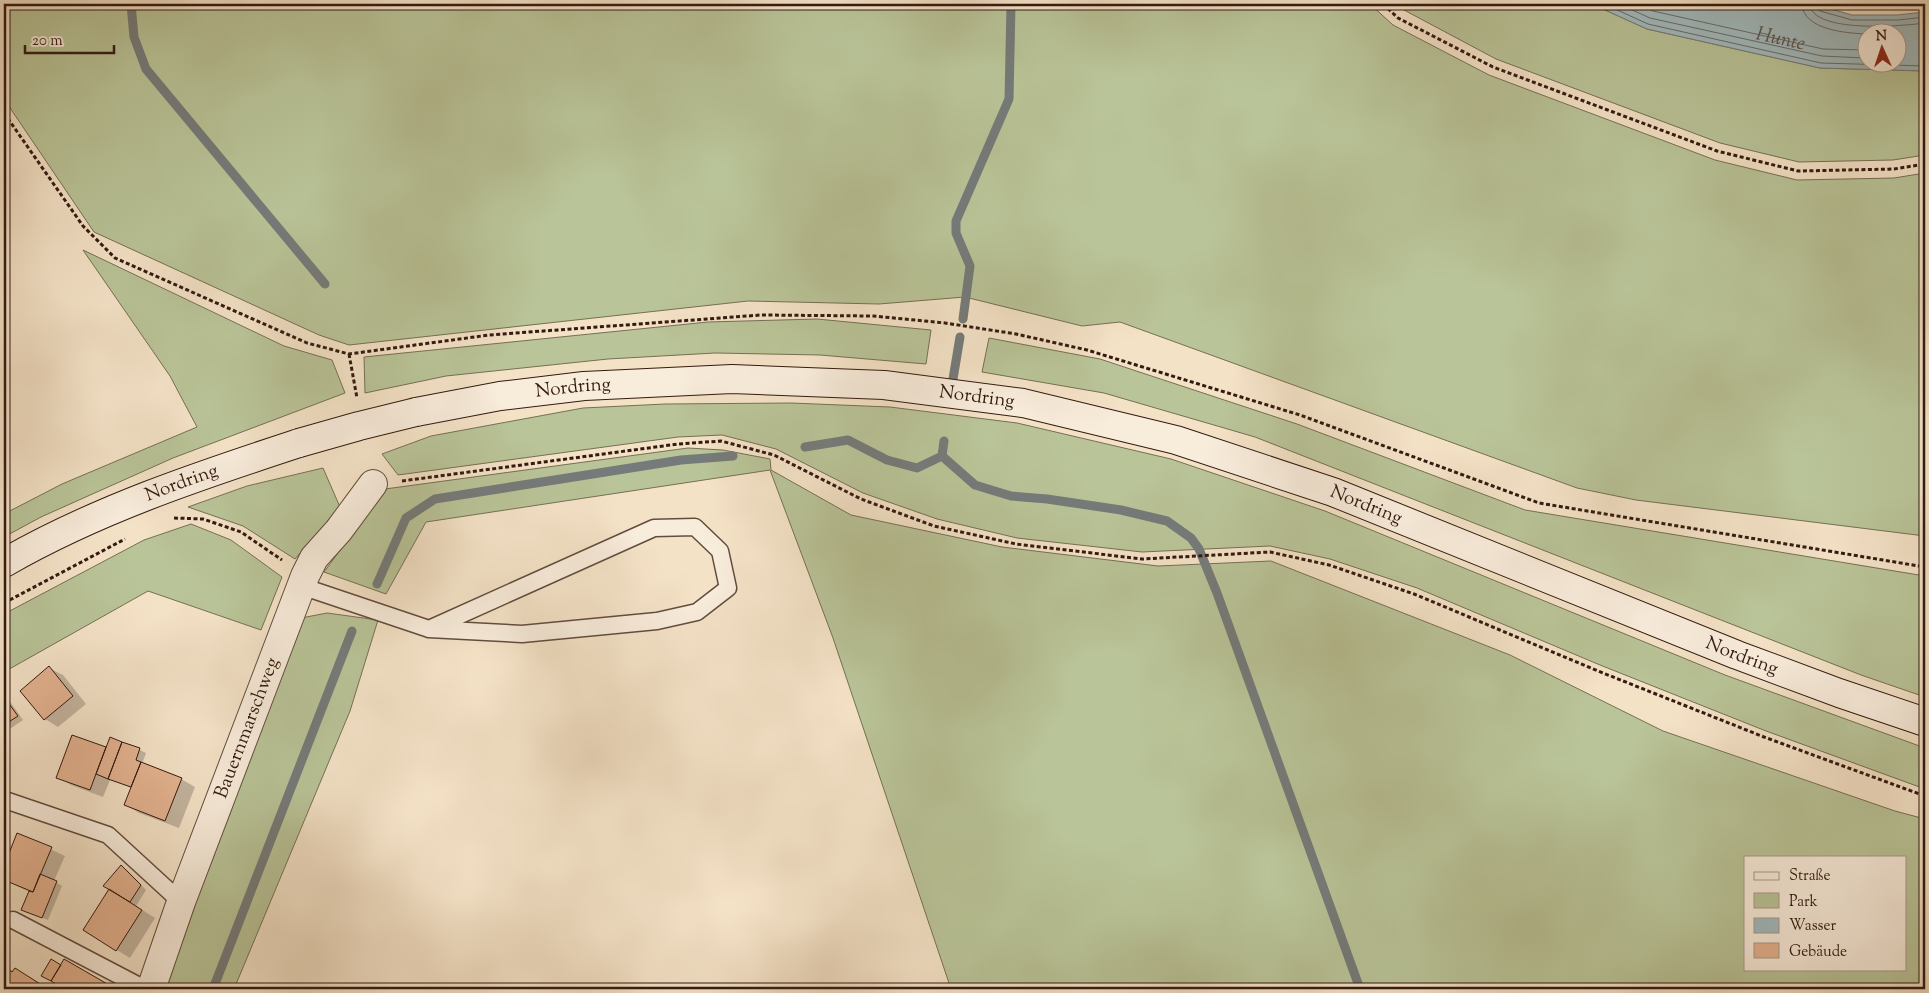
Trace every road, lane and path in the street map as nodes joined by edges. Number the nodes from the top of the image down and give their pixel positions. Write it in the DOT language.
graph roads {
  1 [pos="1383,4"];
  2 [pos="4,113"];
  3 [pos="1925,164"];
  4 [pos="356,392"];
  5 [pos="373,484"];
  6 [pos="167,521"];
  7 [pos="127,537"];
  8 [pos="4,563"];
  9 [pos="303,581"];
  10 [pos="4,603"];
  11 [pos="429,629"];
  12 [pos="1925,722"];
  13 [pos="1925,796"];
  14 [pos="4,802"];
  15 [pos="181,902"];
  16 [pos="13,920"];
  17 [pos="145,989"];
  18 [pos="151,989"];
  1 -- 3 [label="path"];
  2 -- 4 [label="path"];
  5 -- 9 [label="main road, Bauernmarschweg"];
  5 -- 13 [label="path"];
  6 -- 9 [label="path"];
  7 -- 10 [label="path"];
  8 -- 12 [label="main road, Nordring, bridge"];
  9 -- 11 [label="lane"];
  9 -- 15 [label="main road, Bauernmarschweg"];
  11 -- 11 [label="lane"];
  14 -- 15 [label="lane"];
  15 -- 18 [label="main road, Bauernmarschweg"];
  16 -- 17 [label="lane"];
}
